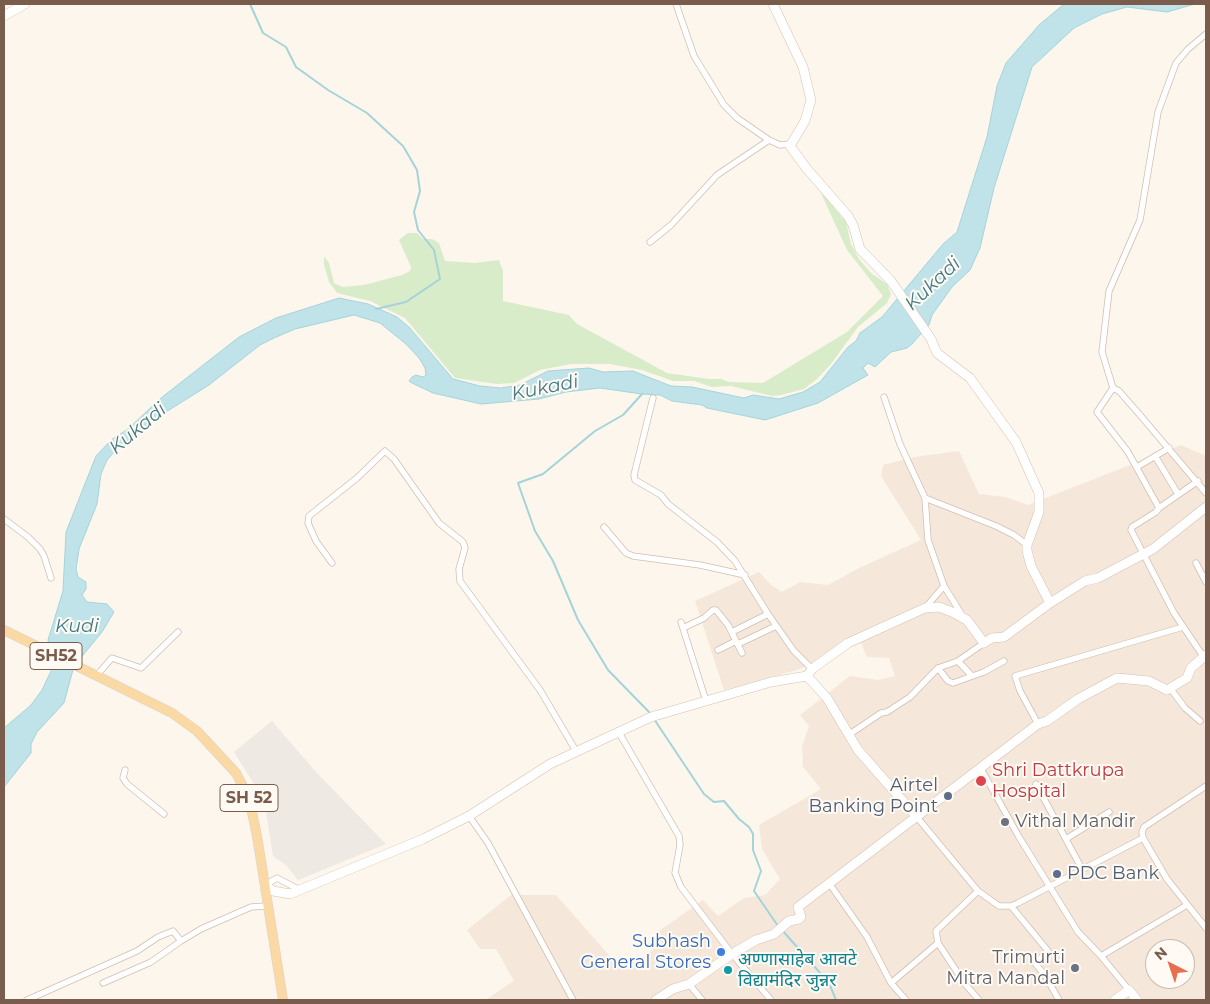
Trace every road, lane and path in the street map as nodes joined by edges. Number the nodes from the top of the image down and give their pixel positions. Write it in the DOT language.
graph roads {
  1 [pos="26,4"];
  2 [pos="676,4"];
  3 [pos="774,4"];
  4 [pos="4,16"];
  5 [pos="1206,34"];
  6 [pos="769,140"];
  7 [pos="790,144"];
  8 [pos="650,242"];
  9 [pos="1113,388"];
  10 [pos="884,396"];
  11 [pos="653,398"];
  12 [pos="1169,448"];
  13 [pos="1156,456"];
  14 [pos="1137,467"];
  15 [pos="1198,481"];
  16 [pos="1206,493"];
  17 [pos="1178,494"];
  18 [pos="925,498"];
  19 [pos="1206,507"];
  20 [pos="1159,508"];
  21 [pos="4,519"];
  22 [pos="604,527"];
  23 [pos="1027,545"];
  24 [pos="1144,554"];
  25 [pos="332,563"];
  26 [pos="1196,563"];
  27 [pos="745,575"];
  28 [pos="51,578"];
  29 [pos="1206,582"];
  30 [pos="944,586"];
  31 [pos="1050,603"];
  32 [pos="926,608"];
  33 [pos="768,614"];
  34 [pos="967,620"];
  35 [pos="776,626"];
  36 [pos="1184,627"];
  37 [pos="4,630"];
  38 [pos="178,632"];
  39 [pos="732,632"];
  40 [pos="737,642"];
  41 [pos="984,643"];
  42 [pos="718,650"];
  43 [pos="742,653"];
  44 [pos="1205,657"];
  45 [pos="958,660"];
  46 [pos="1004,661"];
  47 [pos="938,668"];
  48 [pos="809,672"];
  49 [pos="94,674"];
  50 [pos="972,676"];
  51 [pos="1170,688"];
  52 [pos="706,701"];
  53 [pos="1200,721"];
  54 [pos="1038,724"];
  55 [pos="618,731"];
  56 [pos="850,734"];
  57 [pos="576,751"];
  58 [pos="980,767"];
  59 [pos="125,770"];
  60 [pos="1036,784"];
  61 [pos="1206,786"];
  62 [pos="1108,812"];
  63 [pos="164,814"];
  64 [pos="469,816"];
  65 [pos="916,816"];
  66 [pos="1143,838"];
  67 [pos="1066,839"];
  68 [pos="1082,869"];
  69 [pos="829,883"];
  70 [pos="265,885"];
  71 [pos="1049,885"];
  72 [pos="300,890"];
  73 [pos="978,892"];
  74 [pos="1186,905"];
  75 [pos="268,906"];
  76 [pos="1011,906"];
  77 [pos="1206,928"];
  78 [pos="180,941"];
  79 [pos="938,943"];
  80 [pos="732,954"];
  81 [pos="1102,956"];
  82 [pos="103,983"];
  83 [pos="891,983"];
  84 [pos="689,984"];
  85 [pos="1129,990"];
  86 [pos="27,1000"];
  87 [pos="282,1000"];
  88 [pos="573,1000"];
  89 [pos="656,1000"];
  90 [pos="702,1000"];
  91 [pos="771,1000"];
  92 [pos="906,1000"];
  93 [pos="979,1000"];
  94 [pos="1059,1000"];
  95 [pos="1115,1000"];
  96 [pos="1137,1000"];
  1 -- 4 [label="street"];
  2 -- 6 [label="street"];
  3 -- 7 [label="street"];
  5 -- 9 [label="street"];
  6 -- 7 [label="street"];
  6 -- 8 [label="street"];
  7 -- 23 [label="street"];
  9 -- 12 [label="street"];
  9 -- 14 [label="street"];
  10 -- 18 [label="street"];
  11 -- 27 [label="street"];
  12 -- 13 [label="street"];
  12 -- 15 [label="street"];
  13 -- 14 [label="street"];
  13 -- 17 [label="street"];
  14 -- 20 [label="street"];
  15 -- 16 [label="street"];
  15 -- 17 [label="street"];
  17 -- 20 [label="street"];
  18 -- 23 [label="street"];
  18 -- 30 [label="street"];
  19 -- 24 [label="street"];
  20 -- 24 [label="street"];
  21 -- 28 [label="street"];
  22 -- 27 [label="street"];
  23 -- 31 [label="street"];
  24 -- 31 [label="street"];
  24 -- 36 [label="street"];
  25 -- 57 [label="street"];
  26 -- 29 [label="street"];
  27 -- 33 [label="street"];
  30 -- 32 [label="street"];
  30 -- 34 [label="street"];
  31 -- 41 [label="street"];
  32 -- 34 [label="street"];
  32 -- 48 [label="street"];
  33 -- 35 [label="street"];
  33 -- 39 [label="street"];
  34 -- 41 [label="street"];
  35 -- 40 [label="street"];
  35 -- 48 [label="street"];
  36 -- 44 [label="street"];
  36 -- 54 [label="street"];
  37 -- 49 [label="main road, SH52"];
  38 -- 49 [label="street"];
  39 -- 40 [label="street"];
  39 -- 52 [label="street"];
  40 -- 42 [label="street"];
  40 -- 43 [label="street"];
  41 -- 45 [label="street"];
  44 -- 51 [label="street"];
  45 -- 47 [label="street"];
  45 -- 50 [label="street"];
  46 -- 50 [label="street"];
  47 -- 50 [label="street"];
  47 -- 56 [label="street"];
  48 -- 52 [label="street"];
  48 -- 56 [label="street"];
  49 -- 70 [label="main road, SH 52"];
  51 -- 53 [label="street"];
  51 -- 54 [label="street"];
  52 -- 55 [label="street"];
  54 -- 58 [label="street"];
  55 -- 57 [label="street"];
  55 -- 80 [label="street"];
  56 -- 65 [label="street"];
  57 -- 64 [label="street"];
  58 -- 65 [label="street"];
  58 -- 71 [label="street"];
  59 -- 63 [label="street"];
  60 -- 67 [label="street"];
  61 -- 66 [label="street"];
  62 -- 67 [label="street"];
  64 -- 72 [label="street"];
  64 -- 88 [label="street"];
  65 -- 69 [label="street"];
  65 -- 73 [label="street"];
  66 -- 68 [label="street"];
  66 -- 74 [label="street"];
  67 -- 68 [label="street"];
  68 -- 71 [label="street"];
  69 -- 80 [label="street"];
  69 -- 83 [label="street"];
  70 -- 72 [label="street"];
  70 -- 72 [label="street"];
  70 -- 75 [label="main road, SH 52"];
  71 -- 76 [label="street"];
  71 -- 81 [label="street"];
  73 -- 76 [label="street"];
  73 -- 79 [label="street"];
  74 -- 77 [label="street"];
  74 -- 81 [label="street"];
  75 -- 78 [label="street"];
  75 -- 87 [label="main road, SH 52"];
  76 -- 94 [label="street"];
  78 -- 82 [label="street"];
  78 -- 86 [label="street"];
  79 -- 83 [label="street"];
  79 -- 93 [label="street"];
  80 -- 84 [label="street"];
  80 -- 91 [label="street"];
  81 -- 85 [label="street"];
  83 -- 92 [label="street"];
  84 -- 89 [label="street"];
  84 -- 90 [label="street"];
  85 -- 95 [label="street"];
  85 -- 96 [label="street"];
}
